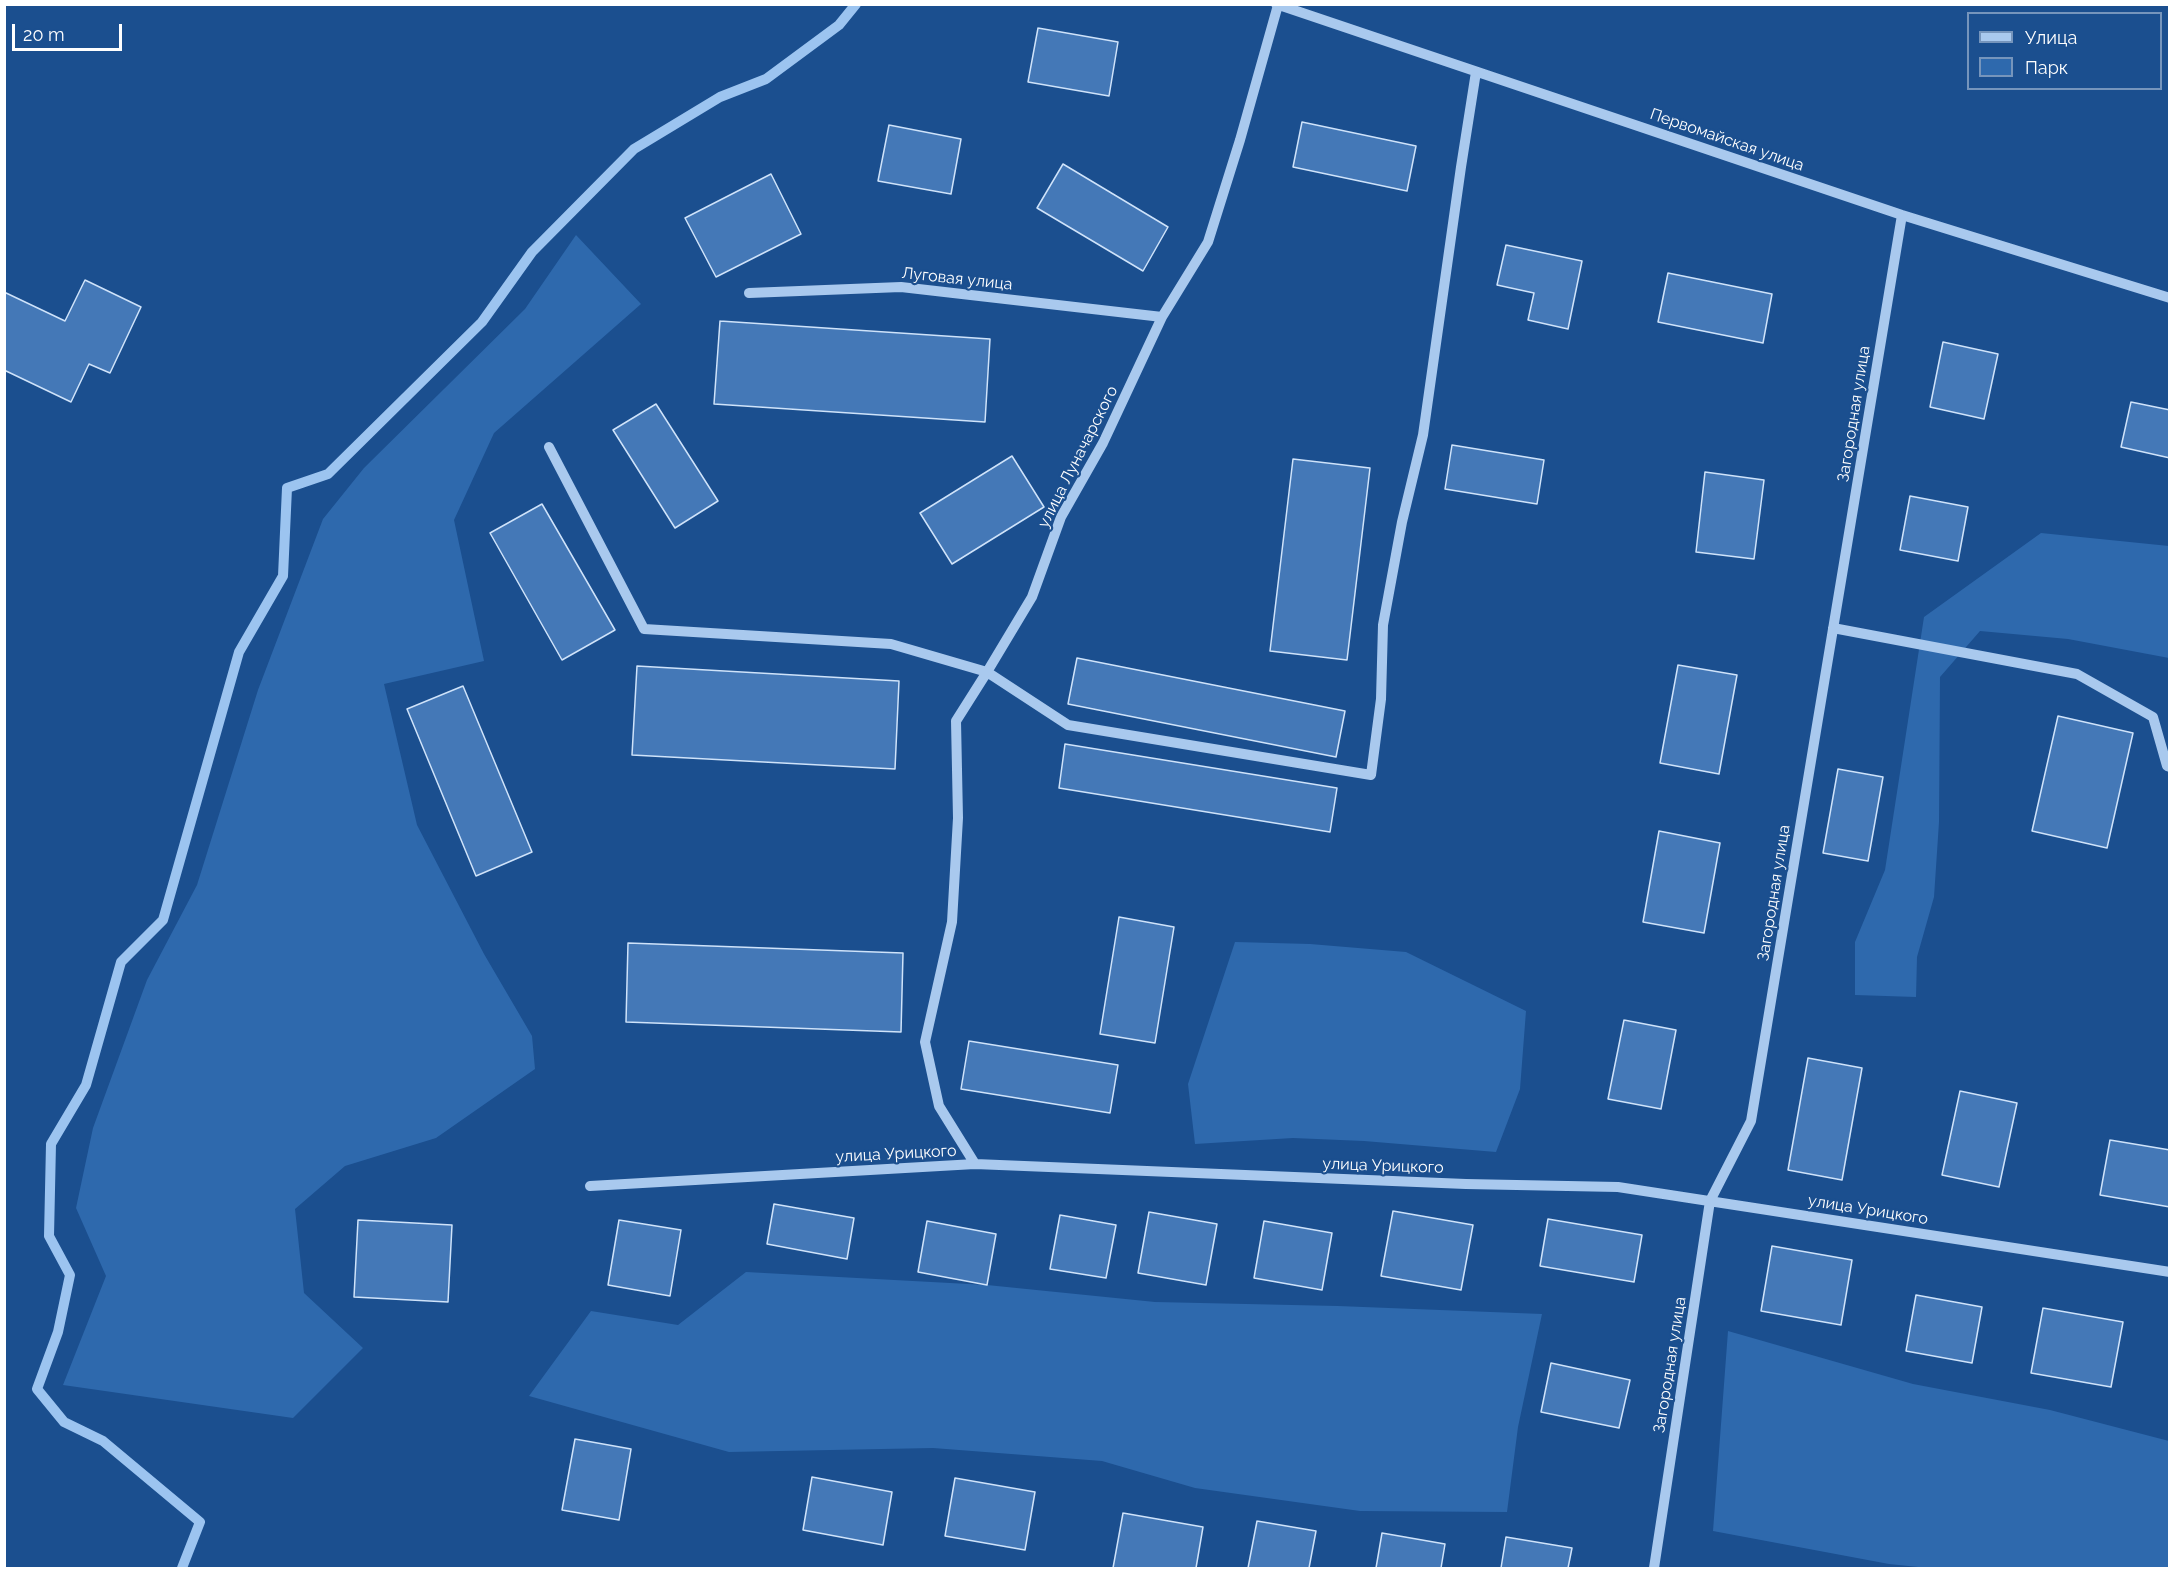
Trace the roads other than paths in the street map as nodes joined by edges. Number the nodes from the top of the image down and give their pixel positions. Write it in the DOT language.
graph roads {
  1 [pos="1277,5"];
  2 [pos="1476,72"];
  3 [pos="1902,215"];
  4 [pos="749,293"];
  5 [pos="2169,298"];
  6 [pos="1162,317"];
  7 [pos="549,447"];
  8 [pos="1833,628"];
  9 [pos="987,672"];
  10 [pos="2169,767"];
  11 [pos="975,1164"];
  12 [pos="590,1186"];
  13 [pos="1710,1201"];
  14 [pos="2169,1272"];
  15 [pos="1654,1569"];
  1 -- 2 [label="street, Первомайская улица"];
  1 -- 6 [label="street, улица Луначарского"];
  2 -- 3 [label="street, Первомайская улица"];
  2 -- 9 [label="street"];
  3 -- 5 [label="street, Первомайская улица"];
  3 -- 8 [label="street, Загородная улица"];
  4 -- 6 [label="street, Луговая улица"];
  6 -- 9 [label="street, улица Луначарского"];
  7 -- 9 [label="street"];
  8 -- 10 [label="street"];
  8 -- 13 [label="street, Загородная улица"];
  9 -- 11 [label="street, улица Луначарского"];
  11 -- 12 [label="street, улица Урицкого"];
  11 -- 13 [label="street, улица Урицкого"];
  13 -- 14 [label="street, улица Урицкого"];
  13 -- 15 [label="street, Загородная улица"];
}
